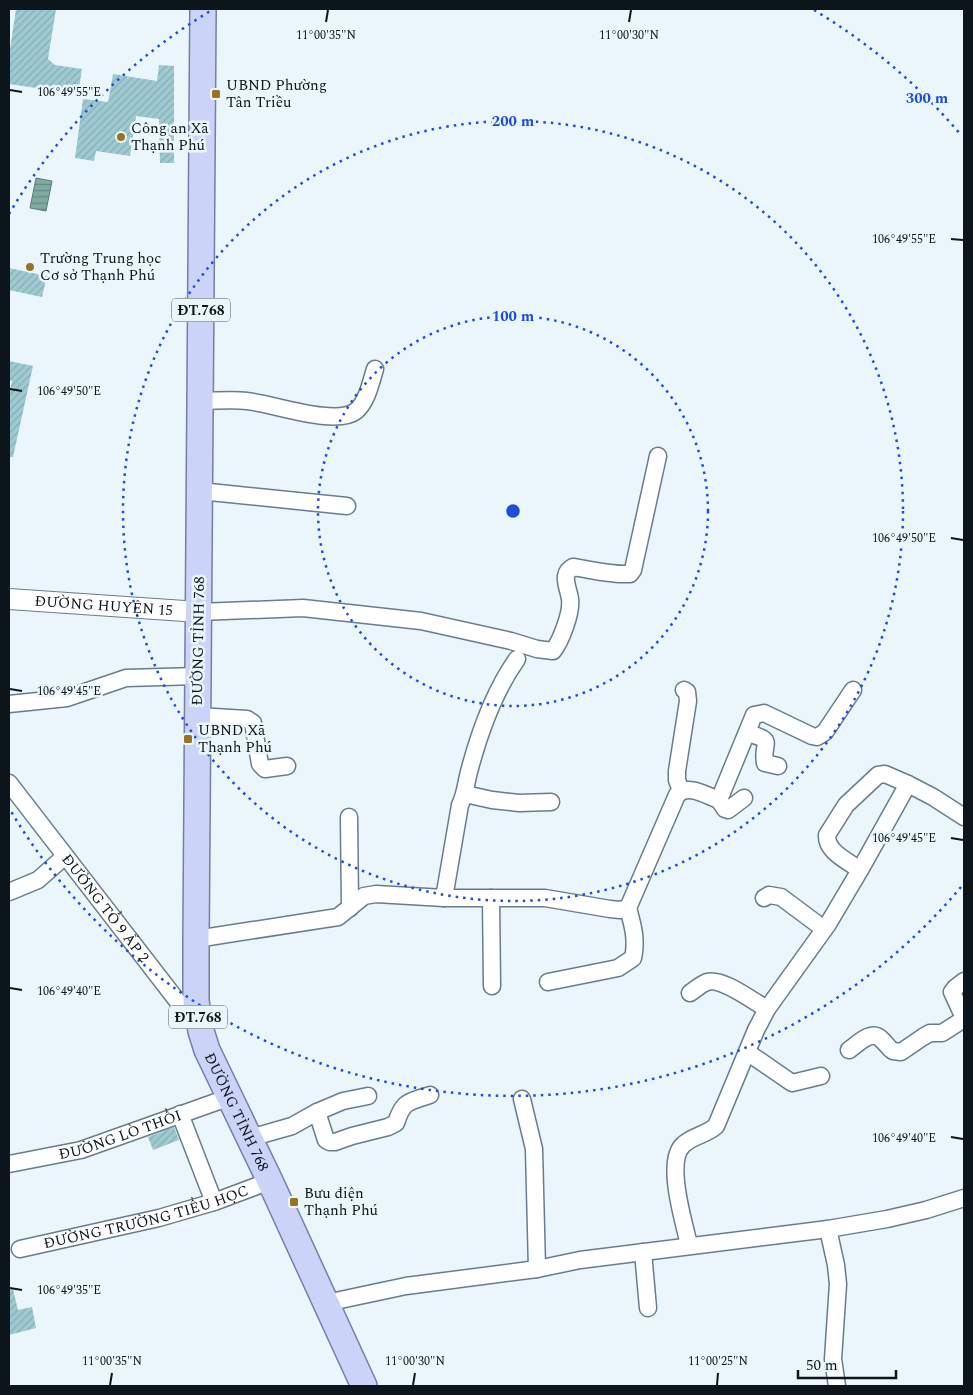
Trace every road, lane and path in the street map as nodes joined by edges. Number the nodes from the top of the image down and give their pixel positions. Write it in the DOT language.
graph roads {
  1 [pos="203,9"];
  2 [pos="375,369"];
  3 [pos="200,401"];
  4 [pos="658,456"];
  5 [pos="200,491"];
  6 [pos="347,506"];
  7 [pos="9,599"];
  8 [pos="199,612"];
  9 [pos="518,659"];
  10 [pos="198,676"];
  11 [pos="684,690"];
  12 [pos="853,690"];
  13 [pos="9,704"];
  14 [pos="198,716"];
  15 [pos="747,733"];
  16 [pos="287,766"];
  17 [pos="778,766"];
  18 [pos="9,783"];
  19 [pos="908,784"];
  20 [pos="680,791"];
  21 [pos="465,794"];
  22 [pos="744,798"];
  23 [pos="719,800"];
  24 [pos="551,802"];
  25 [pos="16,805"];
  26 [pos="349,817"];
  27 [pos="964,817"];
  28 [pos="64,857"];
  29 [pos="860,870"];
  30 [pos="9,892"];
  31 [pos="444,898"];
  32 [pos="491,898"];
  33 [pos="764,898"];
  34 [pos="350,908"];
  35 [pos="628,908"];
  36 [pos="824,929"];
  37 [pos="196,939"];
  38 [pos="964,981"];
  39 [pos="548,982"];
  40 [pos="492,986"];
  41 [pos="690,993"];
  42 [pos="767,1009"];
  43 [pos="964,1019"];
  44 [pos="201,1031"];
  45 [pos="849,1050"];
  46 [pos="747,1052"];
  47 [pos="821,1076"];
  48 [pos="368,1096"];
  49 [pos="430,1096"];
  50 [pos="230,1097"];
  51 [pos="522,1099"];
  52 [pos="317,1112"];
  53 [pos="180,1114"];
  54 [pos="250,1138"];
  55 [pos="9,1164"];
  56 [pos="270,1181"];
  57 [pos="964,1198"];
  58 [pos="214,1202"];
  59 [pos="828,1228"];
  60 [pos="688,1245"];
  61 [pos="20,1249"];
  62 [pos="643,1252"];
  63 [pos="537,1269"];
  64 [pos="326,1302"];
  65 [pos="648,1308"];
  66 [pos="364,1386"];
  67 [pos="836,1386"];
  1 -- 3 [label="main road, ĐƯỜNG TỈNH 768 / ĐT.768"];
  2 -- 3 [label="street"];
  3 -- 5 [label="main road, ĐƯỜNG TỈNH 768 / ĐT.768"];
  4 -- 8 [label="street"];
  5 -- 6 [label="street"];
  5 -- 8 [label="main road, ĐƯỜNG TỈNH 768 / ĐT.768"];
  7 -- 8 [label="street, ĐƯỜNG HUYỆN 15"];
  8 -- 10 [label="main road, ĐƯỜNG TỈNH 768 / ĐT.768"];
  9 -- 21 [label="street"];
  10 -- 13 [label="street"];
  10 -- 14 [label="main road, ĐƯỜNG TỈNH 768 / ĐT.768"];
  11 -- 20 [label="street"];
  12 -- 15 [label="street"];
  14 -- 16 [label="street"];
  14 -- 37 [label="main road, ĐƯỜNG TỈNH 768 / ĐT.768"];
  15 -- 17 [label="street"];
  15 -- 23 [label="street"];
  18 -- 25 [label="street, ĐƯỜNG TỔ 9 ẤP 2"];
  19 -- 27 [label="street"];
  19 -- 29 [label="street"];
  19 -- 29 [label="street"];
  20 -- 23 [label="street"];
  20 -- 35 [label="street"];
  21 -- 24 [label="street"];
  21 -- 31 [label="street"];
  22 -- 23 [label="street"];
  25 -- 28 [label="street, ĐƯỜNG TỔ 9 ẤP 2"];
  26 -- 34 [label="street"];
  28 -- 30 [label="street"];
  28 -- 44 [label="street, ĐƯỜNG TỔ 9 ẤP 2"];
  29 -- 36 [label="street"];
  31 -- 32 [label="street"];
  31 -- 34 [label="street"];
  32 -- 35 [label="street"];
  32 -- 40 [label="street"];
  33 -- 36 [label="street"];
  34 -- 37 [label="street"];
  35 -- 39 [label="street"];
  36 -- 42 [label="street"];
  37 -- 44 [label="main road, ĐƯỜNG TỈNH 768 / ĐT.768"];
  38 -- 43 [label="street"];
  41 -- 42 [label="street"];
  42 -- 46 [label="street"];
  43 -- 45 [label="street"];
  44 -- 50 [label="main road, ĐƯỜNG TỈNH 768 / ĐT.768"];
  46 -- 47 [label="street"];
  46 -- 60 [label="street"];
  48 -- 52 [label="street"];
  49 -- 52 [label="street"];
  50 -- 53 [label="street, ĐƯỜNG LÒ THỔI"];
  50 -- 54 [label="main road, ĐƯỜNG TỈNH 768 / ĐT.768"];
  51 -- 63 [label="street"];
  52 -- 54 [label="street"];
  53 -- 55 [label="street, ĐƯỜNG LÒ THỔI"];
  53 -- 58 [label="street"];
  54 -- 56 [label="main road, ĐƯỜNG TỈNH 768 / ĐT.768"];
  56 -- 58 [label="street, ĐƯỜNG TRƯỜNG TIỂU HỌC"];
  56 -- 64 [label="main road, ĐƯỜNG TỈNH 768 / ĐT.768"];
  57 -- 59 [label="street"];
  58 -- 61 [label="street, ĐƯỜNG TRƯỜNG TIỂU HỌC"];
  59 -- 60 [label="street"];
  59 -- 67 [label="street"];
  60 -- 62 [label="street"];
  62 -- 63 [label="street"];
  62 -- 65 [label="street"];
  63 -- 64 [label="street"];
  64 -- 66 [label="main road, ĐƯỜNG TỈNH 768 / ĐT.768"];
}
